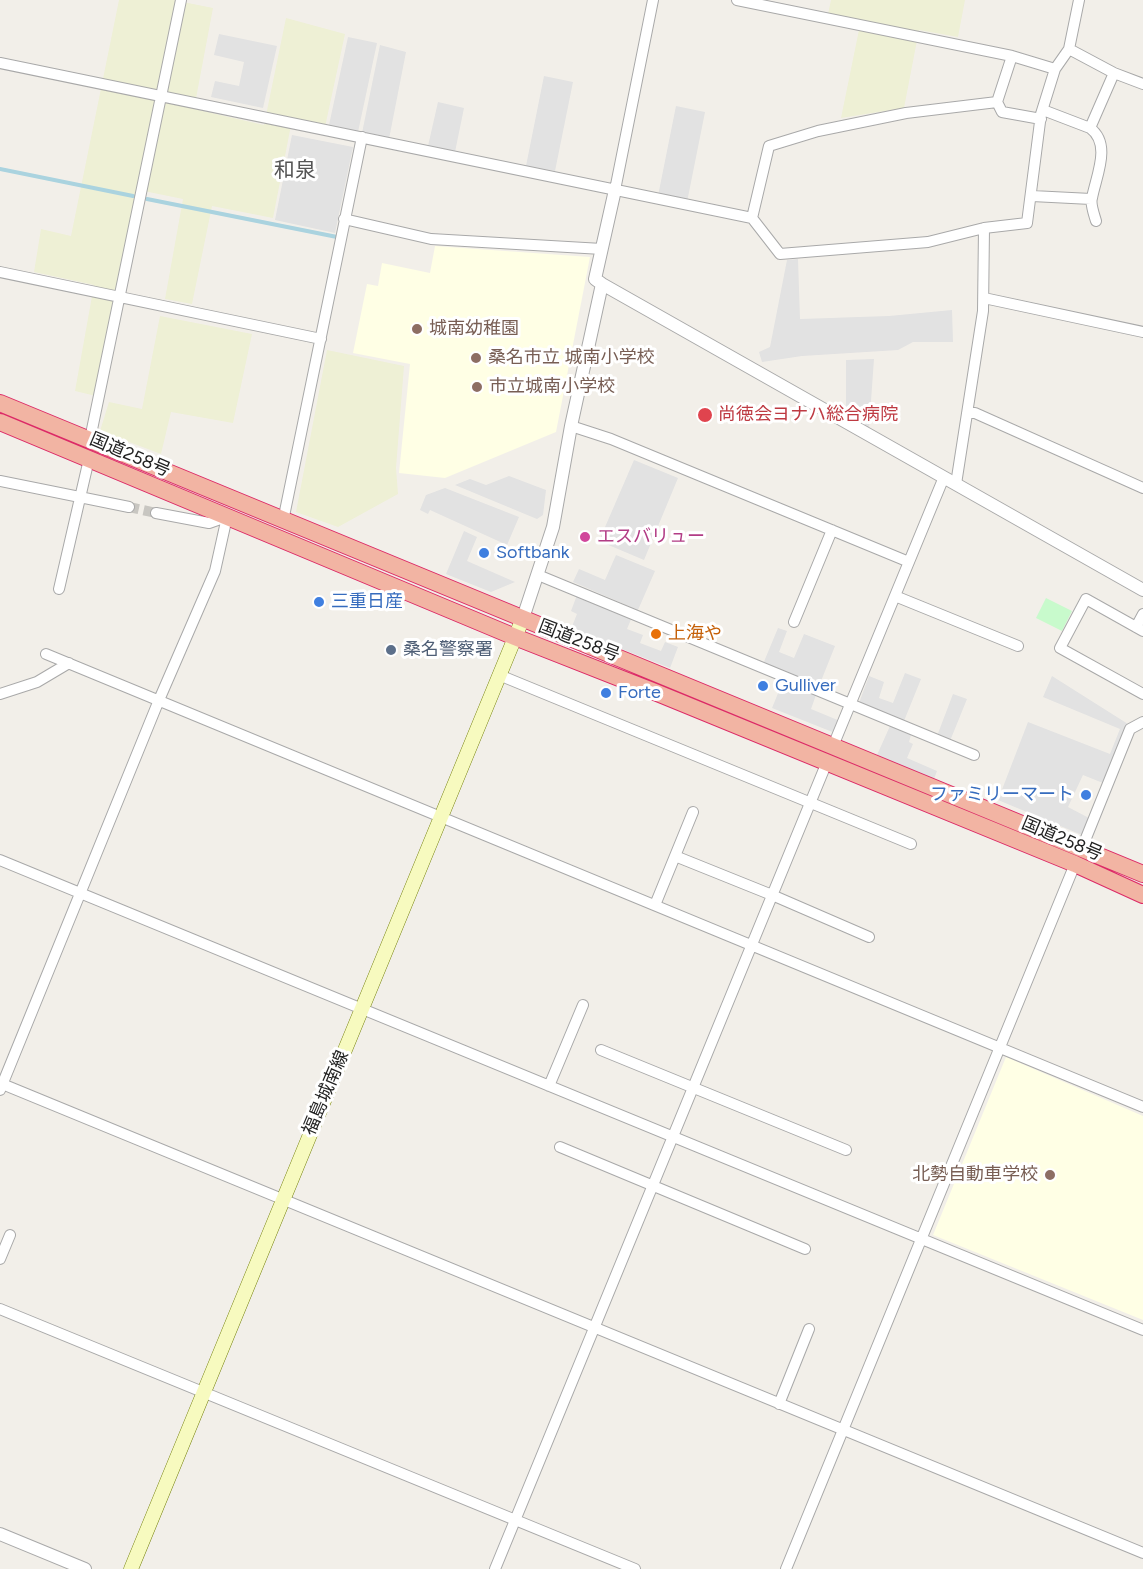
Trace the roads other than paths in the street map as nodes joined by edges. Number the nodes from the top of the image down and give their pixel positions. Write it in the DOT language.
graph roads {
  1 [pos="181,0"];
  2 [pos="653,0"];
  3 [pos="737,0"];
  4 [pos="1079,0"];
  5 [pos="1069,49"];
  6 [pos="1012,56"];
  7 [pos="0,63"];
  8 [pos="1055,69"];
  9 [pos="1114,73"];
  10 [pos="1143,84"];
  11 [pos="161,96"];
  12 [pos="996,102"];
  13 [pos="1042,114"];
  14 [pos="1090,128"];
  15 [pos="362,137"];
  16 [pos="615,190"];
  17 [pos="1032,196"];
  18 [pos="1091,200"];
  19 [pos="344,219"];
  20 [pos="752,219"];
  21 [pos="1096,220"];
  22 [pos="984,228"];
  23 [pos="602,249"];
  24 [pos="0,272"];
  25 [pos="602,285"];
  26 [pos="119,297"];
  27 [pos="984,298"];
  28 [pos="1143,332"];
  29 [pos="321,339"];
  30 [pos="0,403"];
  31 [pos="967,412"];
  32 [pos="0,422"];
  33 [pos="571,426"];
  34 [pos="90,439"];
  35 [pos="89,459"];
  36 [pos="944,477"];
  37 [pos="0,481"];
  38 [pos="956,484"];
  39 [pos="1143,488"];
  40 [pos="79,497"];
  41 [pos="129,507"];
  42 [pos="156,513"];
  43 [pos="227,517"];
  44 [pos="283,521"];
  45 [pos="832,531"];
  46 [pos="909,562"];
  47 [pos="538,575"];
  48 [pos="59,590"];
  49 [pos="1143,590"];
  50 [pos="895,596"];
  51 [pos="1143,614"];
  52 [pos="523,618"];
  53 [pos="794,622"];
  54 [pos="1139,629"];
  55 [pos="515,637"];
  56 [pos="1018,646"];
  57 [pos="46,654"];
  58 [pos="69,663"];
  59 [pos="499,675"];
  60 [pos="0,694"];
  61 [pos="1143,694"];
  62 [pos="159,700"];
  63 [pos="850,704"];
  64 [pos="1143,722"];
  65 [pos="833,746"];
  66 [pos="974,754"];
  67 [pos="827,762"];
  68 [pos="810,802"];
  69 [pos="693,812"];
  70 [pos="441,816"];
  71 [pos="911,844"];
  72 [pos="1082,848"];
  73 [pos="675,856"];
  74 [pos="0,860"];
  75 [pos="1075,864"];
  76 [pos="1143,874"];
  77 [pos="80,893"];
  78 [pos="772,895"];
  79 [pos="1143,895"];
  80 [pos="655,905"];
  81 [pos="868,937"];
  82 [pos="751,945"];
  83 [pos="583,1005"];
  84 [pos="362,1007"];
  85 [pos="999,1047"];
  86 [pos="601,1050"];
  87 [pos="1,1085"];
  88 [pos="549,1086"];
  89 [pos="693,1088"];
  90 [pos="1143,1107"];
  91 [pos="673,1137"];
  92 [pos="560,1147"];
  93 [pos="846,1150"];
  94 [pos="653,1185"];
  95 [pos="282,1200"];
  96 [pos="10,1234"];
  97 [pos="921,1238"];
  98 [pos="805,1249"];
  99 [pos="0,1259"];
  100 [pos="0,1309"];
  101 [pos="595,1327"];
  102 [pos="809,1329"];
  103 [pos="1143,1330"];
  104 [pos="204,1392"];
  105 [pos="779,1404"];
  106 [pos="843,1430"];
  107 [pos="515,1520"];
  108 [pos="0,1533"];
  109 [pos="1143,1553"];
  110 [pos="85,1569"];
  111 [pos="131,1569"];
  112 [pos="495,1569"];
  113 [pos="635,1569"];
  114 [pos="786,1569"];
  1 -- 11 [label="street"];
  2 -- 16 [label="street"];
  3 -- 6 [label="street"];
  4 -- 5 [label="street"];
  5 -- 8 [label="street"];
  5 -- 9 [label="street"];
  6 -- 8 [label="street"];
  6 -- 12 [label="street"];
  7 -- 11 [label="street"];
  8 -- 13 [label="street"];
  9 -- 10 [label="street"];
  9 -- 14 [label="street"];
  11 -- 15 [label="street"];
  11 -- 26 [label="street"];
  12 -- 13 [label="street"];
  12 -- 20 [label="street"];
  13 -- 14 [label="street"];
  13 -- 17 [label="street"];
  14 -- 18 [label="street"];
  15 -- 16 [label="street"];
  15 -- 19 [label="street"];
  16 -- 20 [label="street"];
  16 -- 23 [label="street"];
  17 -- 18 [label="street"];
  17 -- 22 [label="street"];
  18 -- 21 [label="street"];
  19 -- 23 [label="street"];
  19 -- 29 [label="street"];
  20 -- 22 [label="street"];
  22 -- 27 [label="street"];
  23 -- 25 [label="street"];
  24 -- 26 [label="street"];
  25 -- 33 [label="street"];
  25 -- 36 [label="street"];
  26 -- 29 [label="street"];
  26 -- 34 [label="street"];
  27 -- 28 [label="street"];
  27 -- 31 [label="street"];
  29 -- 44 [label="street"];
  30 -- 34 [label="highway, 国道258号"];
  31 -- 38 [label="street"];
  31 -- 39 [label="street"];
  32 -- 35 [label="highway, 国道258号"];
  33 -- 45 [label="street"];
  33 -- 47 [label="street"];
  34 -- 44 [label="highway, 国道258号"];
  35 -- 40 [label="street"];
  35 -- 43 [label="highway, 国道258号"];
  36 -- 38 [label="street"];
  36 -- 46 [label="street"];
  37 -- 40 [label="street"];
  38 -- 49 [label="street"];
  40 -- 41 [label="street"];
  40 -- 48 [label="street"];
  42 -- 43 [label="street"];
  43 -- 55 [label="highway, 国道258号"];
  43 -- 62 [label="street"];
  44 -- 52 [label="highway, 国道258号"];
  45 -- 46 [label="street"];
  45 -- 53 [label="street"];
  46 -- 50 [label="street"];
  47 -- 52 [label="street"];
  47 -- 63 [label="street"];
  50 -- 56 [label="street"];
  50 -- 63 [label="street"];
  51 -- 54 [label="street"];
  52 -- 55 [label="main road, 福島城南線"];
  52 -- 65 [label="highway, 国道258号"];
  54 -- 61 [label="street"];
  55 -- 59 [label="main road, 福島城南線"];
  55 -- 67 [label="highway, 国道258号"];
  57 -- 58 [label="street"];
  58 -- 60 [label="street"];
  58 -- 62 [label="street"];
  59 -- 68 [label="street"];
  59 -- 70 [label="main road, 福島城南線"];
  62 -- 70 [label="street"];
  62 -- 77 [label="street"];
  63 -- 65 [label="street"];
  63 -- 66 [label="street"];
  64 -- 72 [label="street"];
  65 -- 72 [label="highway, 国道258号"];
  67 -- 68 [label="street"];
  67 -- 75 [label="highway, 国道258号"];
  68 -- 71 [label="street"];
  68 -- 78 [label="street"];
  69 -- 73 [label="street"];
  70 -- 80 [label="street"];
  70 -- 84 [label="main road, 福島城南線"];
  72 -- 76 [label="highway, 国道258号"];
  73 -- 78 [label="street"];
  73 -- 80 [label="street"];
  74 -- 77 [label="street"];
  75 -- 79 [label="highway, 国道258号"];
  75 -- 85 [label="street"];
  77 -- 84 [label="street"];
  77 -- 87 [label="street"];
  78 -- 81 [label="street"];
  78 -- 82 [label="street"];
  80 -- 82 [label="street"];
  82 -- 85 [label="street"];
  82 -- 89 [label="street"];
  83 -- 88 [label="street"];
  84 -- 88 [label="street"];
  84 -- 95 [label="main road, 福島城南線"];
  85 -- 90 [label="street"];
  85 -- 97 [label="street"];
  86 -- 89 [label="street"];
  87 -- 95 [label="street"];
  88 -- 91 [label="street"];
  89 -- 91 [label="street"];
  89 -- 93 [label="street"];
  91 -- 94 [label="street"];
  91 -- 97 [label="street"];
  92 -- 94 [label="street"];
  94 -- 98 [label="street"];
  94 -- 101 [label="street"];
  95 -- 101 [label="street"];
  95 -- 104 [label="main road, 福島城南線"];
  96 -- 99 [label="street"];
  97 -- 103 [label="street"];
  97 -- 106 [label="street"];
  100 -- 104 [label="street"];
  101 -- 105 [label="street"];
  101 -- 107 [label="street"];
  102 -- 105 [label="street"];
  104 -- 107 [label="street"];
  104 -- 111 [label="main road, 福島城南線"];
  105 -- 106 [label="street"];
  106 -- 109 [label="street"];
  106 -- 114 [label="street"];
  107 -- 112 [label="street"];
  107 -- 113 [label="street"];
  108 -- 110 [label="street"];
}
